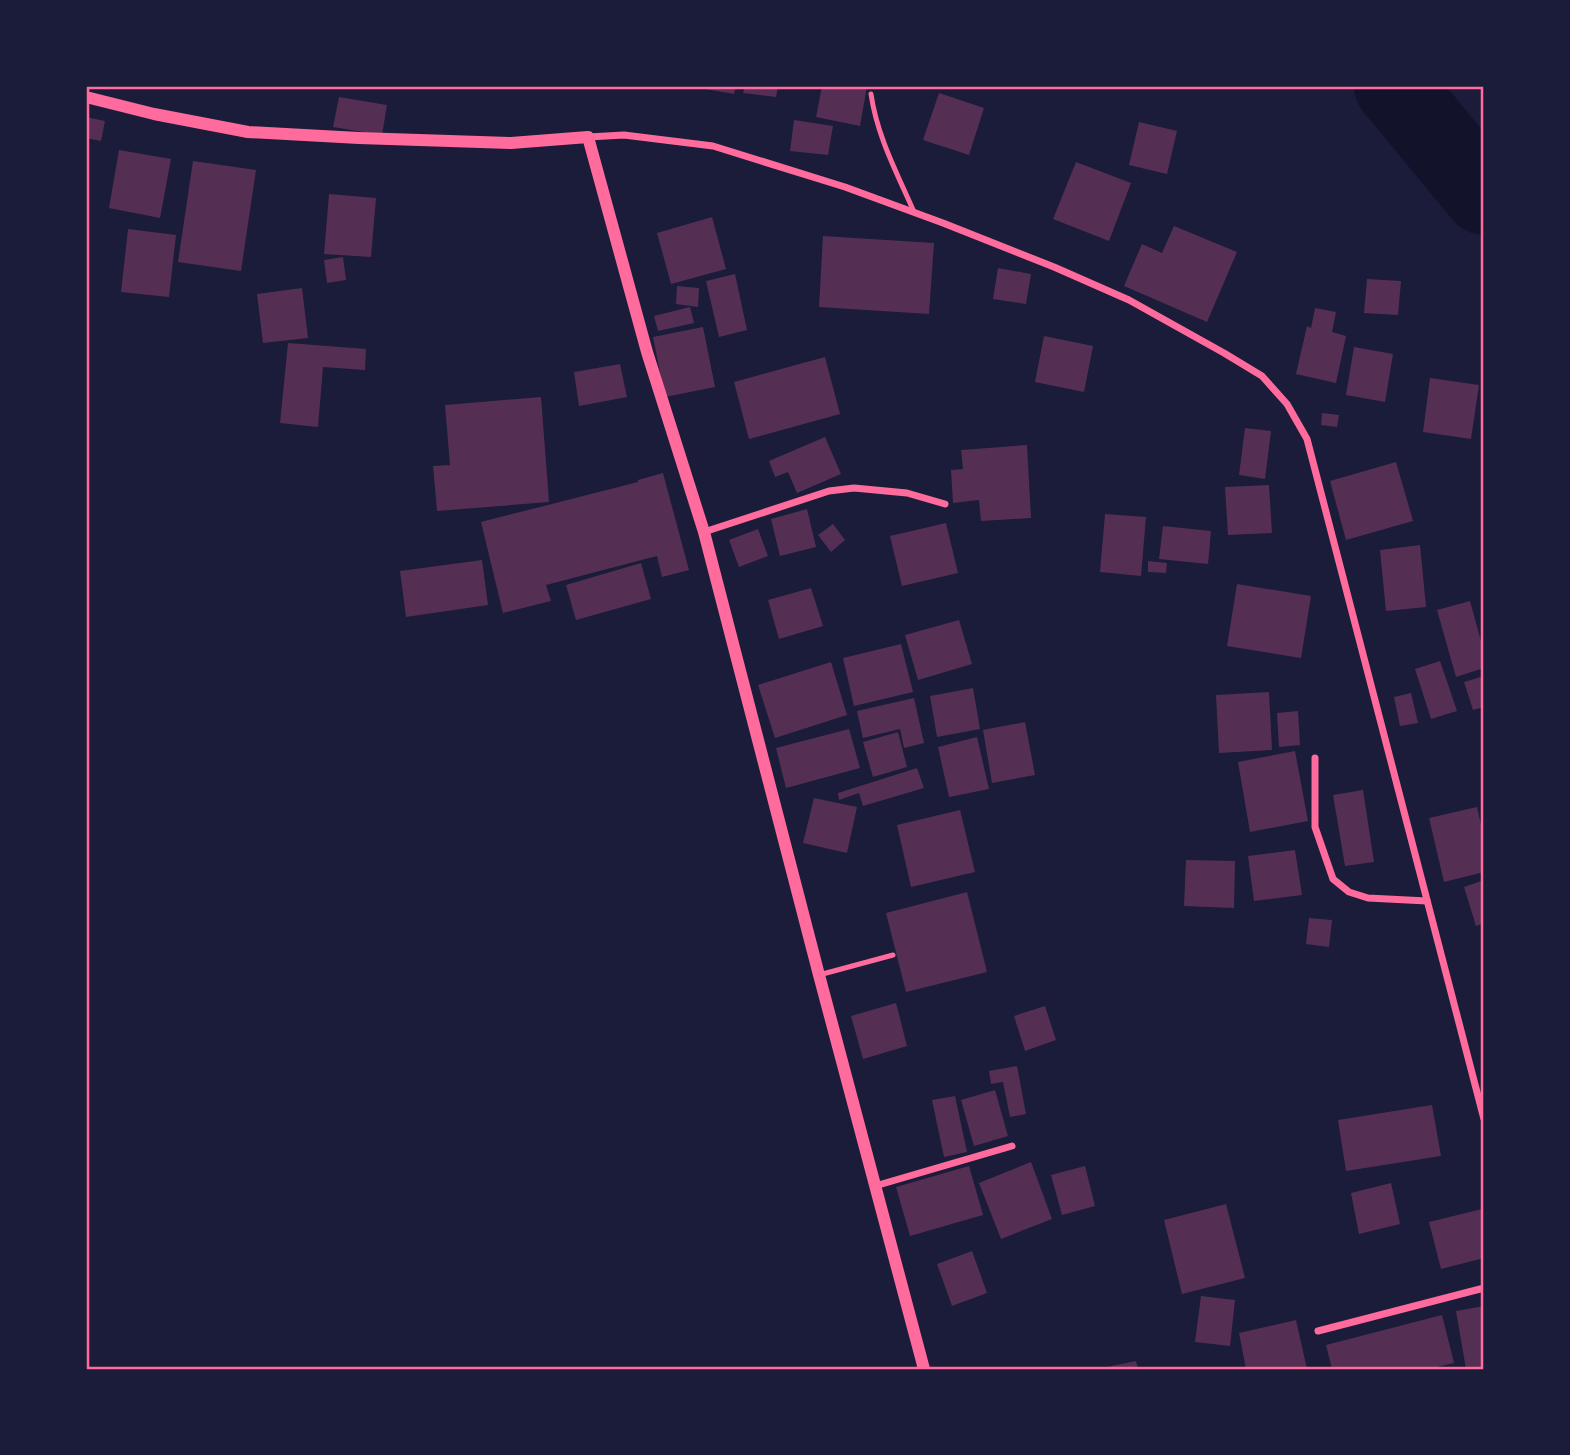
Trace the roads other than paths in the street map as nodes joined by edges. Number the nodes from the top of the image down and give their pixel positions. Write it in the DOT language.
graph roads {
  1 [pos="871,94"];
  2 [pos="86,97"];
  3 [pos="588,136"];
  4 [pos="914,212"];
  5 [pos="945,504"];
  6 [pos="704,532"];
  7 [pos="1315,758"];
  8 [pos="1427,901"];
  9 [pos="893,955"];
  10 [pos="819,975"];
  11 [pos="1484,1119"];
  12 [pos="1012,1146"];
  13 [pos="875,1186"];
  14 [pos="1484,1288"];
  15 [pos="1318,1331"];
  16 [pos="924,1369"];
  1 -- 4 [label="lane"];
  2 -- 3 [label="street"];
  3 -- 4 [label="street"];
  3 -- 6 [label="street"];
  4 -- 8 [label="street"];
  5 -- 6 [label="street"];
  6 -- 10 [label="street"];
  7 -- 8 [label="street"];
  8 -- 11 [label="street"];
  9 -- 10 [label="lane"];
  10 -- 13 [label="street"];
  12 -- 13 [label="street"];
  13 -- 16 [label="street"];
  14 -- 15 [label="street"];
}
